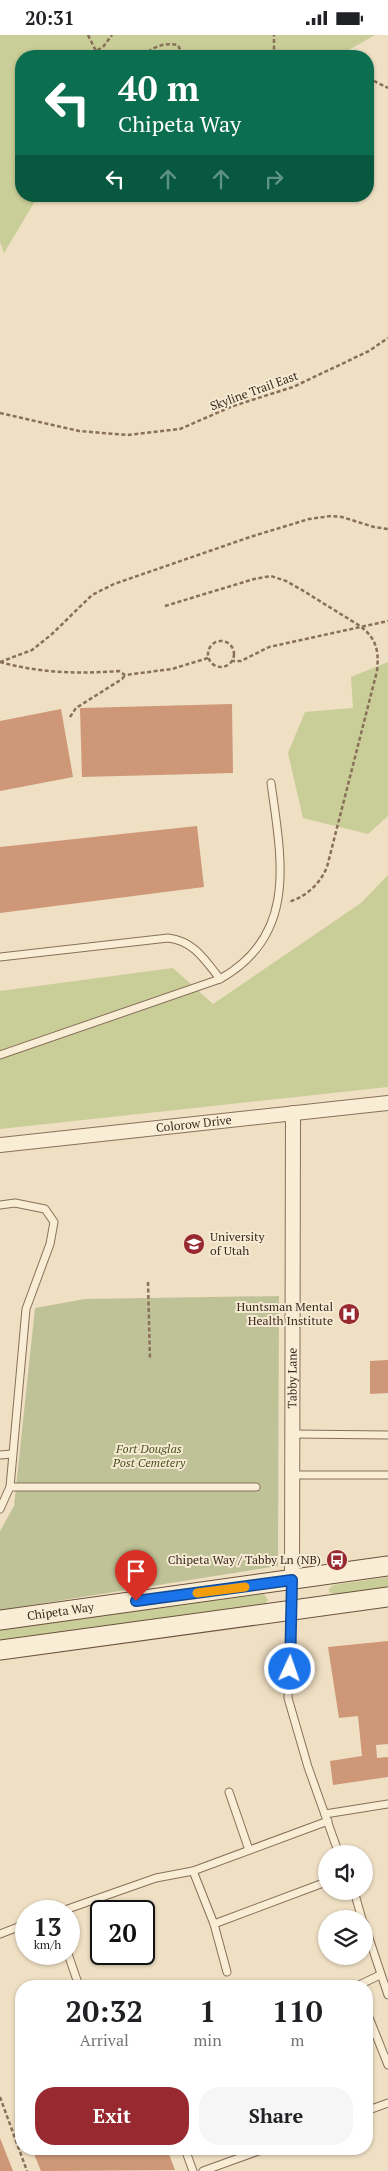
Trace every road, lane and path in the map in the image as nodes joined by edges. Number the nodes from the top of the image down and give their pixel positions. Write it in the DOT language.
graph roads {
  1 [pos="88,35"];
  2 [pos="112,35"];
  3 [pos="274,35"];
  4 [pos="96,50"];
  5 [pos="98,50"];
  6 [pos="150,50"];
  7 [pos="180,50"];
  8 [pos="274,50"];
  9 [pos="374,81"];
  10 [pos="388,88"];
  11 [pos="388,338"];
  12 [pos="0,413"];
  13 [pos="388,529"];
  14 [pos="165,606"];
  15 [pos="388,621"];
  16 [pos="360,626"];
  17 [pos="208,658"];
  18 [pos="231,661"];
  19 [pos="0,662"];
  20 [pos="125,675"];
  21 [pos="70,717"];
  22 [pos="271,783"];
  23 [pos="277,905"];
  24 [pos="0,957"];
  25 [pos="220,979"];
  26 [pos="0,1055"];
  27 [pos="388,1103"];
  28 [pos="294,1113"];
  29 [pos="0,1145"];
  30 [pos="0,1205"];
  31 [pos="148,1282"];
  32 [pos="150,1360"];
  33 [pos="292,1434"];
  34 [pos="388,1435"];
  35 [pos="12,1454"];
  36 [pos="0,1455"];
  37 [pos="292,1475"];
  38 [pos="388,1475"];
  39 [pos="10,1487"];
  40 [pos="256,1487"];
  41 [pos="0,1509"];
  42 [pos="388,1566"];
  43 [pos="292,1580"];
  44 [pos="388,1597"];
  45 [pos="291,1610"];
  46 [pos="0,1620"];
  47 [pos="0,1650"];
  48 [pos="229,1792"];
  49 [pos="388,1804"];
  50 [pos="325,1813"];
  51 [pos="328,1821"];
  52 [pos="336,1845"];
  53 [pos="250,1850"];
  54 [pos="193,1871"];
  55 [pos="318,1885"];
  56 [pos="80,1905"];
  57 [pos="214,1924"];
  58 [pos="15,1928"];
  59 [pos="0,1933"];
  60 [pos="373,1952"];
  61 [pos="72,1965"];
  62 [pos="227,1972"];
  63 [pos="380,1975"];
  64 [pos="78,1980"];
  65 [pos="369,1980"];
  66 [pos="388,1995"];
  67 [pos="373,2028"];
  68 [pos="388,2065"];
  69 [pos="0,2097"];
  70 [pos="388,2103"];
  71 [pos="373,2108"];
  72 [pos="15,2138"];
  73 [pos="21,2155"];
  74 [pos="187,2155"];
  75 [pos="247,2155"];
  76 [pos="27,2171"];
  77 [pos="193,2171"];
  78 [pos="203,2171"];
  1 -- 4 [label="path"];
  2 -- 5 [label="path"];
  3 -- 8 [label="path"];
  6 -- 7 [label="path"];
  9 -- 10 [label="path"];
  11 -- 12 [label="path, Skyline Trail East"];
  13 -- 19 [label="path"];
  14 -- 16 [label="path"];
  15 -- 16 [label="path"];
  16 -- 18 [label="path"];
  16 -- 23 [label="path"];
  17 -- 18 [label="path"];
  17 -- 18 [label="path"];
  17 -- 20 [label="path"];
  19 -- 20 [label="path"];
  20 -- 21 [label="path"];
  22 -- 23 [label="lane"];
  23 -- 25 [label="lane"];
  24 -- 25 [label="lane"];
  25 -- 26 [label="lane"];
  27 -- 28 [label="street, Colorow Drive"];
  28 -- 29 [label="street, Colorow Drive"];
  28 -- 33 [label="street, Tabby Lane"];
  30 -- 35 [label="lane"];
  31 -- 32 [label="path"];
  33 -- 34 [label="lane"];
  33 -- 37 [label="street, Tabby Lane"];
  35 -- 36 [label="lane"];
  35 -- 39 [label="lane"];
  37 -- 38 [label="lane"];
  37 -- 43 [label="street, Tabby Lane"];
  39 -- 40 [label="lane"];
  39 -- 41 [label="lane"];
  42 -- 43 [label="street, Chipeta Way"];
  43 -- 45 [label="lane"];
  43 -- 46 [label="street, Chipeta Way"];
  44 -- 45 [label="street"];
  45 -- 47 [label="street"];
  45 -- 50 [label="lane"];
  48 -- 53 [label="lane"];
  49 -- 50 [label="lane"];
  50 -- 51 [label="lane"];
  51 -- 52 [label="lane"];
  51 -- 53 [label="lane"];
  53 -- 54 [label="lane"];
  54 -- 56 [label="lane"];
  54 -- 57 [label="lane"];
  55 -- 57 [label="lane"];
  57 -- 62 [label="lane"];
  58 -- 59 [label="lane"];
  60 -- 63 [label="lane"];
  61 -- 64 [label="lane"];
  63 -- 65 [label="lane"];
  63 -- 66 [label="lane"];
  67 -- 68 [label="lane"];
  69 -- 72 [label="path"];
  70 -- 71 [label="lane"];
  73 -- 76 [label="path"];
  74 -- 77 [label="lane"];
  75 -- 78 [label="lane"];
}
